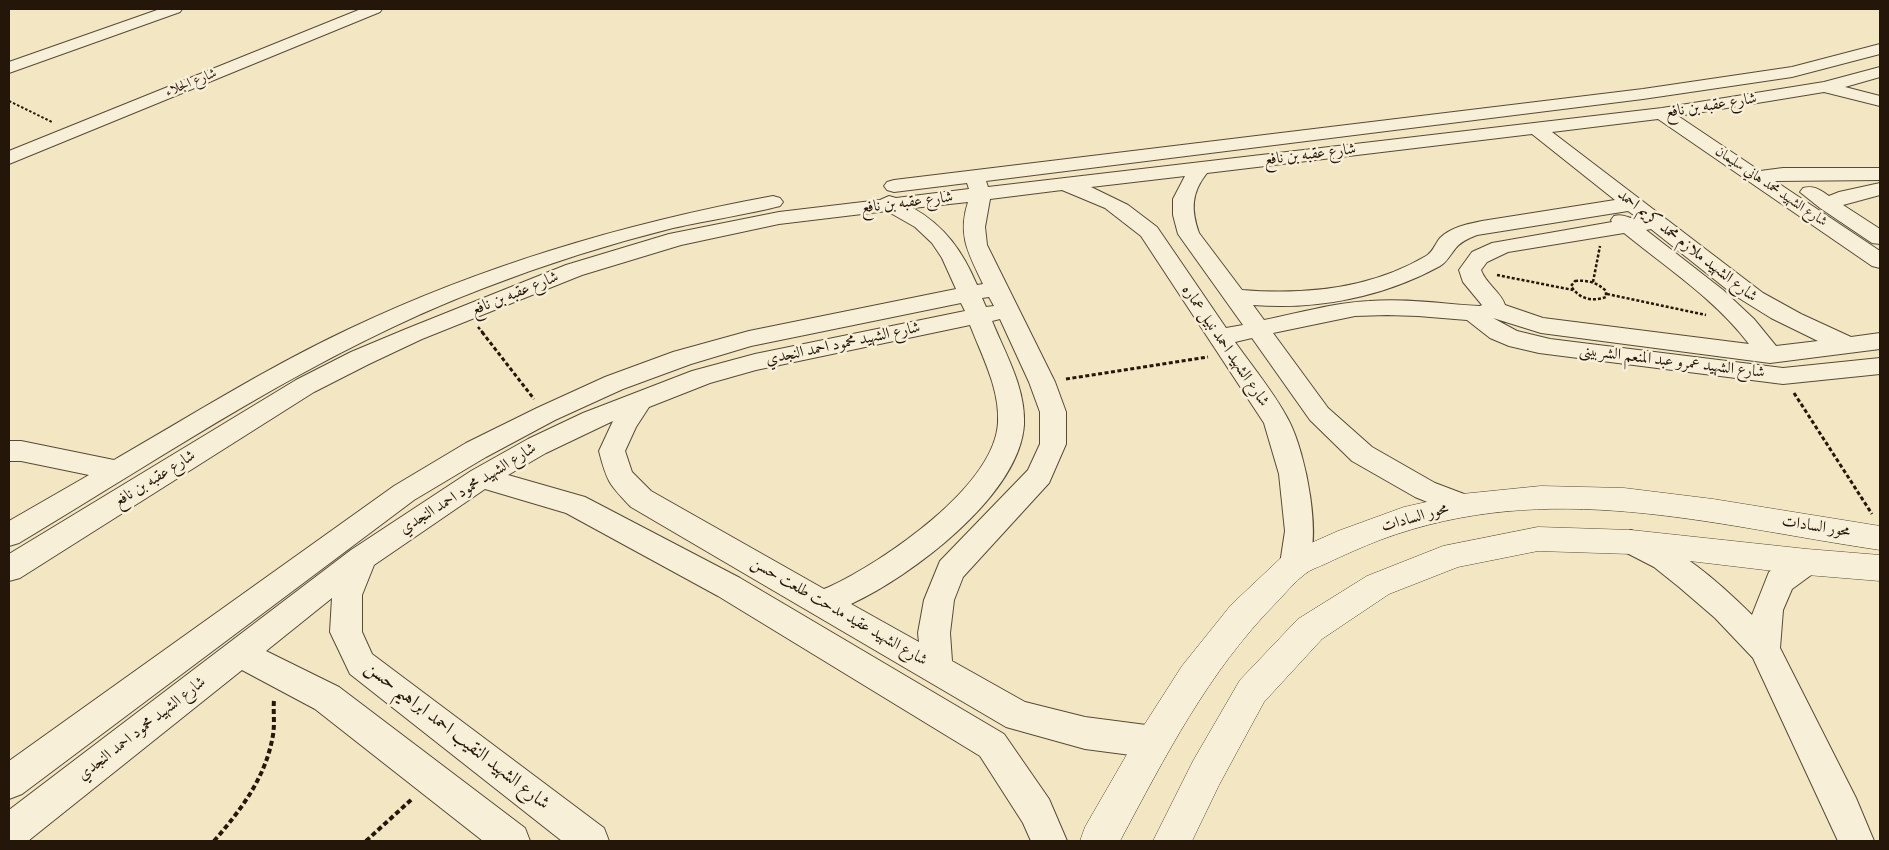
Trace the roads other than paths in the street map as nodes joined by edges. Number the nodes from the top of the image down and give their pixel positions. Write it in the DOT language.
graph roads {
  1 [pos="143,9"];
  2 [pos="174,9"];
  3 [pos="342,9"];
  4 [pos="374,9"];
  5 [pos="1880,49"];
  6 [pos="9,57"];
  7 [pos="9,68"];
  8 [pos="1792,72"];
  9 [pos="1880,72"];
  10 [pos="1824,87"];
  11 [pos="1880,101"];
  12 [pos="1686,110"];
  13 [pos="1662,114"];
  14 [pos="1536,128"];
  15 [pos="1512,131"];
  16 [pos="9,144"];
  17 [pos="9,158"];
  18 [pos="1201,168"];
  19 [pos="1783,174"];
  20 [pos="1880,174"];
  21 [pos="1756,177"];
  22 [pos="1063,184"];
  23 [pos="978,185"];
  24 [pos="1880,189"];
  25 [pos="886,196"];
  26 [pos="1632,204"];
  27 [pos="1827,204"];
  28 [pos="1606,208"];
  29 [pos="1655,222"];
  30 [pos="1629,226"];
  31 [pos="1880,238"];
  32 [pos="1438,257"];
  33 [pos="1880,261"];
  34 [pos="1470,270"];
  35 [pos="1235,297"];
  36 [pos="1003,299"];
  37 [pos="973,304"];
  38 [pos="1483,311"];
  39 [pos="1258,331"];
  40 [pos="1880,341"];
  41 [pos="1225,345"];
  42 [pos="1850,345"];
  43 [pos="1770,355"];
  44 [pos="1880,366"];
  45 [pos="641,399"];
  46 [pos="9,451"];
  47 [pos="118,471"];
  48 [pos="481,478"];
  49 [pos="1462,505"];
  50 [pos="1878,528"];
  51 [pos="9,535"];
  52 [pos="1631,542"];
  53 [pos="361,558"];
  54 [pos="1807,562"];
  55 [pos="1295,564"];
  56 [pos="1880,568"];
  57 [pos="9,570"];
  58 [pos="823,603"];
  59 [pos="875,634"];
  60 [pos="1764,648"];
  61 [pos="240,652"];
  62 [pos="851,660"];
  63 [pos="936,668"];
  64 [pos="1154,742"];
  65 [pos="9,782"];
  66 [pos="9,833"];
  67 [pos="512,841"];
  68 [pos="591,841"];
  69 [pos="1049,841"];
  70 [pos="1099,841"];
  71 [pos="1172,841"];
  72 [pos="1856,841"];
  1 -- 6 [label="street"];
  2 -- 7 [label="street"];
  3 -- 16 [label="street, شارع الجلاء"];
  4 -- 17 [label="street, شارع الجلاء"];
  5 -- 8 [label="street, شارع عقبه بن نافع"];
  8 -- 10 [label="street"];
  8 -- 23 [label="street, شارع عقبه بن نافع"];
  9 -- 10 [label="street, شارع عقبه بن نافع"];
  10 -- 11 [label="street"];
  10 -- 12 [label="street, شارع عقبه بن نافع"];
  12 -- 13 [label="street, شارع عقبه بن نافع"];
  12 -- 19 [label="street, شارع الشهيد محمد هاني سليمان"];
  13 -- 14 [label="street, شارع عقبه بن نافع"];
  13 -- 21 [label="street, شارع الشهيد محمد هاني سليمان"];
  14 -- 15 [label="street, شارع عقبه بن نافع"];
  14 -- 26 [label="street, شارع الشهيد ملازم محمد كريم احمد"];
  15 -- 18 [label="street, شارع عقبه بن نافع"];
  15 -- 28 [label="street, شارع الشهيد ملازم محمد كريم احمد"];
  18 -- 22 [label="street, شارع عقبه بن نافع"];
  18 -- 35 [label="street"];
  19 -- 20 [label="street"];
  19 -- 21 [label="street"];
  19 -- 27 [label="street, شارع الشهيد محمد هاني سليمان"];
  21 -- 33 [label="street, شارع الشهيد محمد هاني سليمان"];
  22 -- 23 [label="street, شارع عقبه بن نافع"];
  22 -- 41 [label="street, شارع الشهيد احمد نبيل عماره"];
  23 -- 25 [label="street, شارع عقبه بن نافع"];
  23 -- 36 [label="street"];
  24 -- 27 [label="street"];
  25 -- 37 [label="street"];
  25 -- 47 [label="street, شارع عقبه بن نافع"];
  25 -- 57 [label="street, شارع عقبه بن نافع"];
  26 -- 28 [label="street"];
  26 -- 29 [label="street, شارع الشهيد ملازم محمد كريم احمد"];
  27 -- 31 [label="street, شارع الشهيد محمد هاني سليمان"];
  28 -- 30 [label="street, شارع الشهيد ملازم محمد كريم احمد"];
  28 -- 32 [label="street"];
  29 -- 30 [label="street"];
  29 -- 42 [label="street, شارع الشهيد ملازم محمد كريم احمد"];
  30 -- 34 [label="street"];
  30 -- 43 [label="street, شارع الشهيد ملازم محمد كريم احمد"];
  32 -- 34 [label="street"];
  32 -- 35 [label="street"];
  34 -- 38 [label="street"];
  35 -- 39 [label="street"];
  36 -- 37 [label="street, شارع الشهيد محمود احمد النجدي"];
  36 -- 63 [label="street"];
  37 -- 45 [label="street, شارع الشهيد محمود احمد النجدي"];
  37 -- 58 [label="street"];
  37 -- 65 [label="street, شارع الشهيد محمود احمد النجدي"];
  38 -- 39 [label="street"];
  38 -- 43 [label="street, شارع الشهيد عمرو عبد المنعم الشربينى"];
  38 -- 44 [label="street, شارع الشهيد عمرو عبد المنعم الشربينى"];
  39 -- 41 [label="street"];
  39 -- 49 [label="street"];
  40 -- 42 [label="street, شارع الشهيد عمرو عبد المنعم الشربينى"];
  41 -- 55 [label="street, شارع الشهيد احمد نبيل عماره"];
  42 -- 43 [label="street, شارع الشهيد عمرو عبد المنعم الشربينى"];
  45 -- 48 [label="street, شارع الشهيد محمود احمد النجدي"];
  45 -- 58 [label="street, شارع الشهيد عقيد مدحت طلعت حسن"];
  46 -- 47 [label="street"];
  47 -- 51 [label="street, شارع عقبه بن نافع"];
  48 -- 53 [label="street, شارع الشهيد محمود احمد النجدي"];
  48 -- 62 [label="street, شارع الشهيد عقيد مدحت طلعت حسن"];
  49 -- 50 [label="street, محور السادات"];
  49 -- 55 [label="street, محور السادات"];
  52 -- 54 [label="street, محور السادات"];
  52 -- 60 [label="street"];
  52 -- 71 [label="street, محور السادات"];
  53 -- 61 [label="street, شارع الشهيد محمود احمد النجدي"];
  53 -- 68 [label="street, شارع الشهيد النقيب احمد ابراهيم حسن"];
  54 -- 56 [label="street, محور السادات"];
  54 -- 60 [label="street"];
  55 -- 64 [label="street, محور السادات"];
  58 -- 59 [label="street, شارع الشهيد عقيد مدحت طلعت حسن"];
  59 -- 62 [label="street"];
  59 -- 63 [label="street, شارع الشهيد عقيد مدحت طلعت حسن"];
  60 -- 72 [label="street"];
  61 -- 66 [label="street, شارع الشهيد محمود احمد النجدي"];
  61 -- 67 [label="street"];
  62 -- 69 [label="street, شارع الشهيد عقيد مدحت طلعت حسن"];
  63 -- 64 [label="street, شارع الشهيد عقيد مدحت طلعت حسن"];
  64 -- 70 [label="street, محور السادات"];
}
